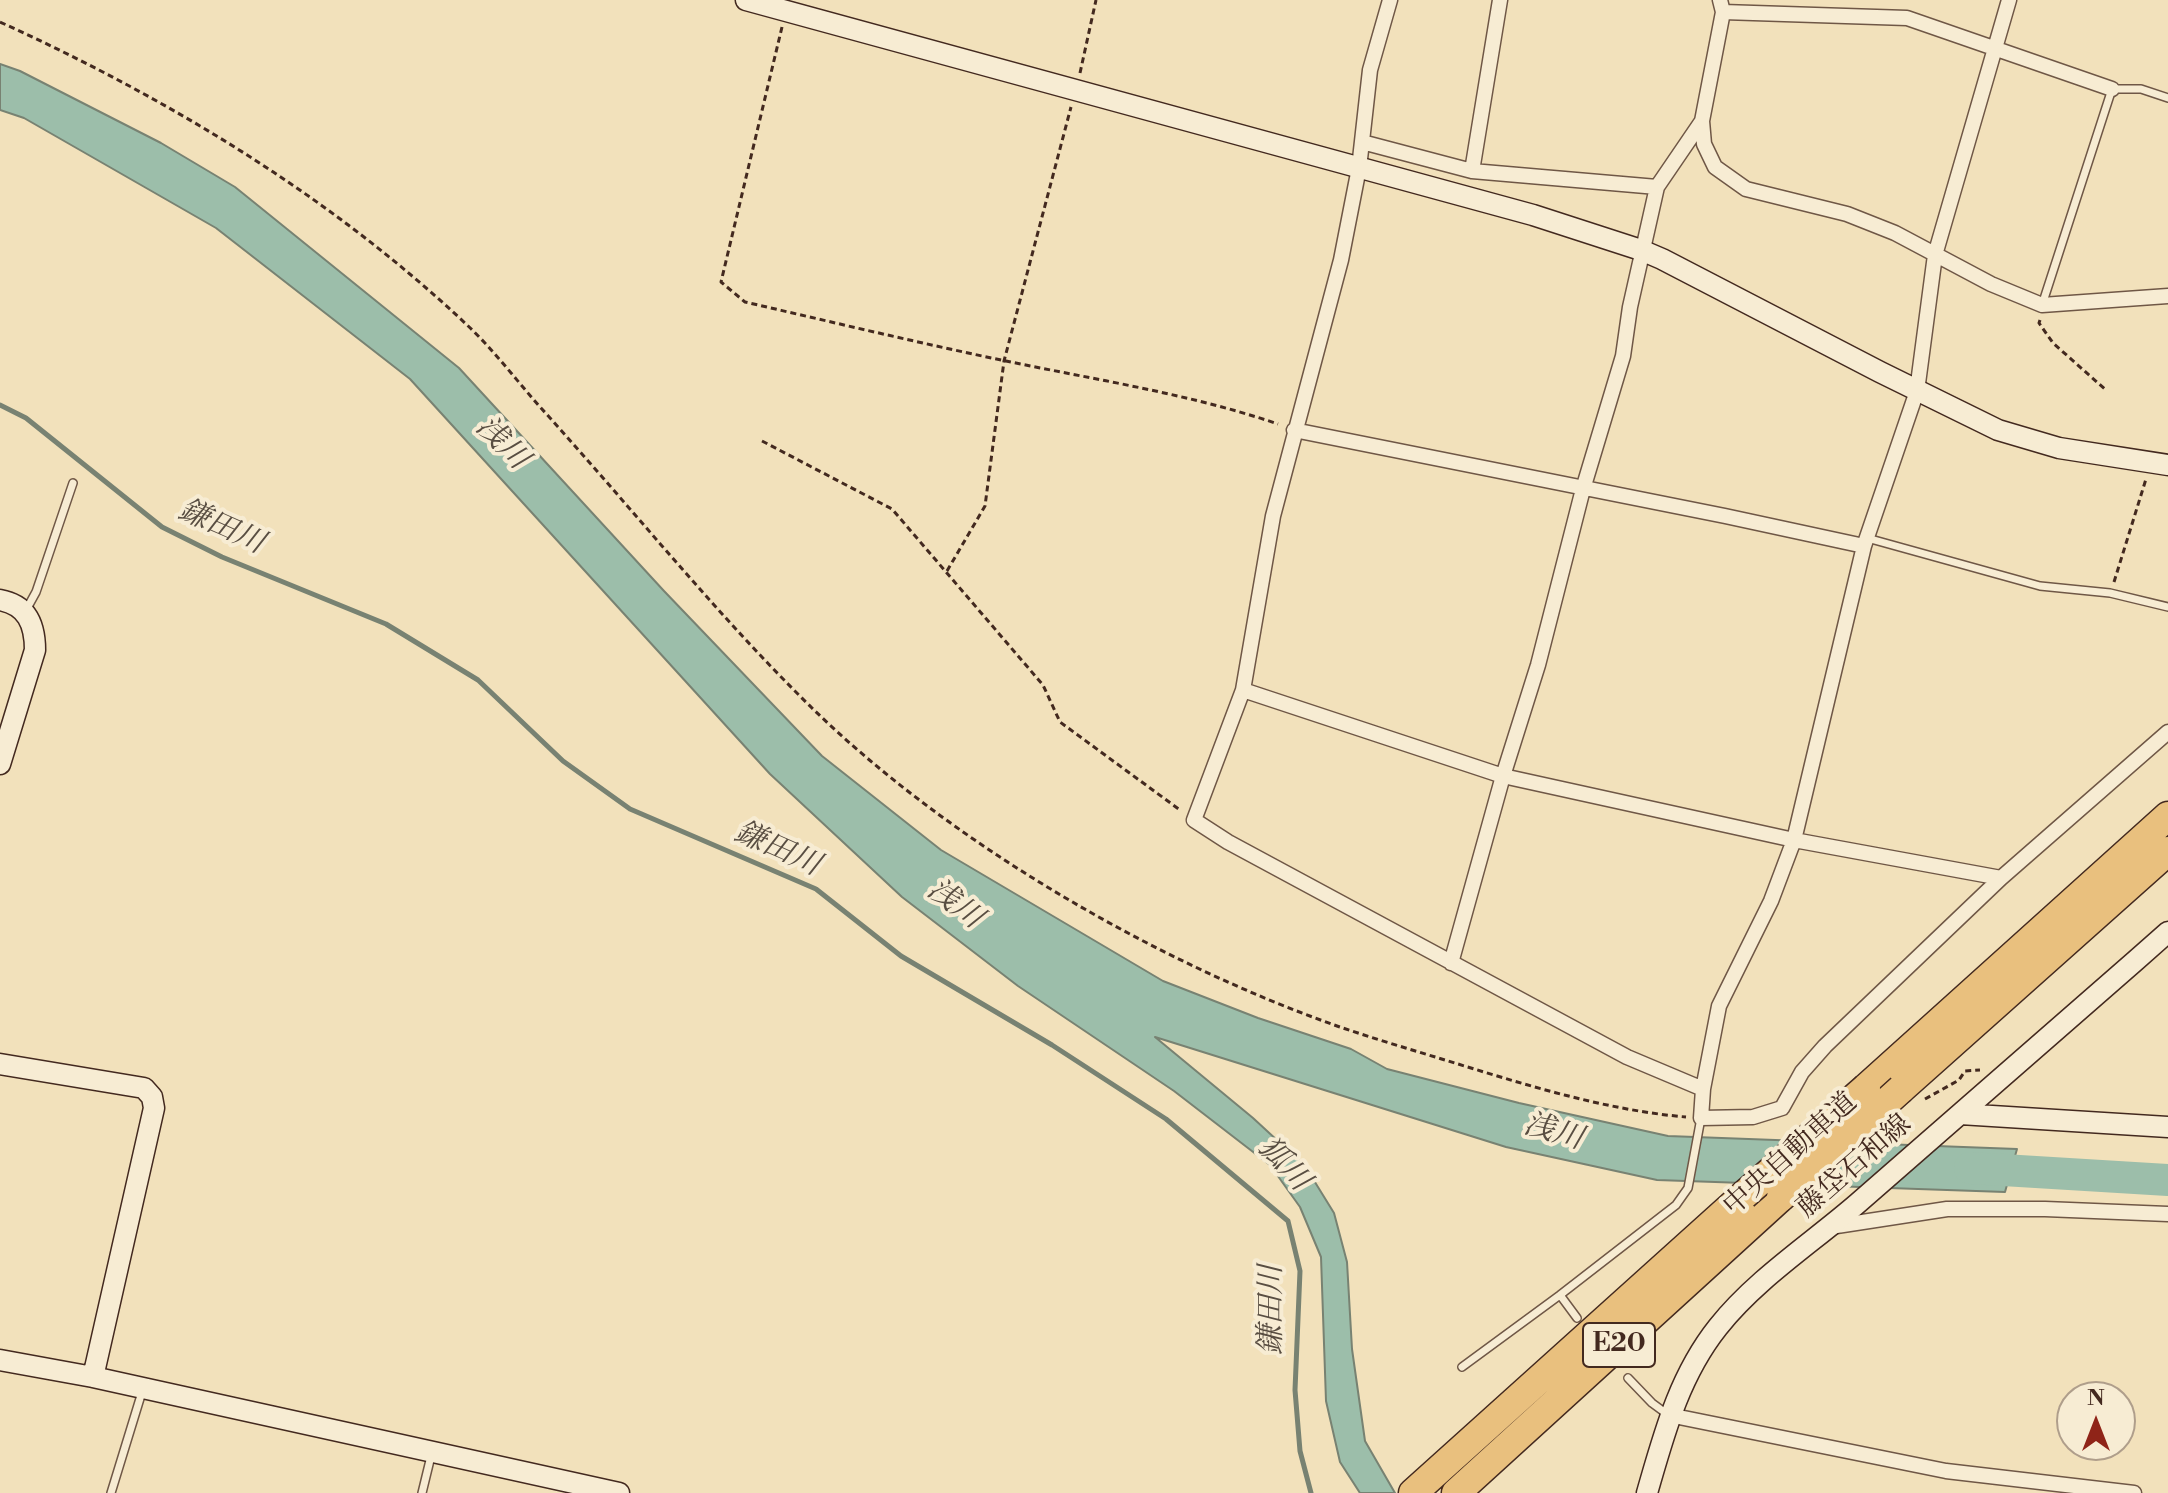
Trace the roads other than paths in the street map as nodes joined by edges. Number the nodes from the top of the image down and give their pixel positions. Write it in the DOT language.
graph roads {
  1 [pos="746,0"];
  2 [pos="1390,0"];
  3 [pos="1500,0"];
  4 [pos="2009,0"];
  5 [pos="1721,6"];
  6 [pos="1994,47"];
  7 [pos="2112,89"];
  8 [pos="2168,98"];
  9 [pos="1702,121"];
  10 [pos="1362,142"];
  11 [pos="1359,168"];
  12 [pos="1472,171"];
  13 [pos="1657,187"];
  14 [pos="1641,250"];
  15 [pos="1935,255"];
  16 [pos="2168,296"];
  17 [pos="2042,305"];
  18 [pos="1917,391"];
  19 [pos="1294,430"];
  20 [pos="2159,464"];
  21 [pos="73,483"];
  22 [pos="1583,489"];
  23 [pos="1866,542"];
  24 [pos="0,600"];
  25 [pos="2168,607"];
  26 [pos="25,612"];
  27 [pos="1243,690"];
  28 [pos="2168,732"];
  29 [pos="0,764"];
  30 [pos="1503,776"];
  31 [pos="2168,816"];
  32 [pos="1794,840"];
  33 [pos="2168,851"];
  34 [pos="2001,878"];
  35 [pos="2168,932"];
  36 [pos="1451,963"];
  37 [pos="0,1064"];
  38 [pos="1703,1089"];
  39 [pos="1960,1114"];
  40 [pos="1700,1124"];
  41 [pos="2168,1127"];
  42 [pos="2168,1214"];
  43 [pos="1830,1227"];
  44 [pos="1560,1295"];
  45 [pos="1577,1318"];
  46 [pos="0,1360"];
  47 [pos="1462,1367"];
  48 [pos="93,1377"];
  49 [pos="1628,1378"];
  50 [pos="143,1388"];
  51 [pos="1669,1415"];
  52 [pos="433,1452"];
  53 [pos="2093,1491"];
  54 [pos="111,1493"];
  55 [pos="422,1493"];
  56 [pos="619,1493"];
  57 [pos="1413,1493"];
  58 [pos="1456,1493"];
  59 [pos="1647,1493"];
  60 [pos="2134,1493"];
  1 -- 11 [label="street"];
  2 -- 10 [label="street"];
  3 -- 12 [label="street"];
  4 -- 6 [label="street"];
  5 -- 6 [label="street"];
  5 -- 9 [label="street"];
  6 -- 7 [label="street"];
  6 -- 15 [label="street"];
  7 -- 8 [label="lane"];
  7 -- 17 [label="lane"];
  9 -- 13 [label="street"];
  9 -- 15 [label="street"];
  10 -- 11 [label="street"];
  10 -- 12 [label="street"];
  11 -- 14 [label="street"];
  11 -- 19 [label="street"];
  12 -- 13 [label="street"];
  13 -- 14 [label="street"];
  14 -- 18 [label="street"];
  14 -- 22 [label="street"];
  15 -- 17 [label="street"];
  15 -- 18 [label="street"];
  16 -- 17 [label="street"];
  18 -- 20 [label="street"];
  18 -- 23 [label="street"];
  19 -- 22 [label="street"];
  19 -- 27 [label="street"];
  21 -- 26 [label="lane"];
  22 -- 23 [label="street"];
  22 -- 30 [label="street"];
  23 -- 25 [label="lane"];
  23 -- 32 [label="street"];
  24 -- 26 [label="street"];
  26 -- 29 [label="street"];
  27 -- 30 [label="street"];
  27 -- 36 [label="street"];
  28 -- 34 [label="street"];
  30 -- 32 [label="street"];
  30 -- 36 [label="street"];
  31 -- 57 [label="highway, 中央自動車道 / E20, bridge"];
  32 -- 34 [label="street"];
  32 -- 38 [label="street"];
  33 -- 58 [label="highway, 中央自動車道 / E20, bridge"];
  34 -- 40 [label="street"];
  35 -- 39 [label="street, 藤垈石和線"];
  36 -- 38 [label="street"];
  37 -- 48 [label="street"];
  38 -- 40 [label="street"];
  39 -- 41 [label="street"];
  39 -- 43 [label="street, 藤垈石和線"];
  40 -- 44 [label="lane"];
  42 -- 43 [label="street"];
  43 -- 51 [label="street, 藤垈石和線"];
  44 -- 45 [label="lane"];
  44 -- 47 [label="lane"];
  46 -- 48 [label="street"];
  48 -- 50 [label="street"];
  49 -- 51 [label="lane"];
  50 -- 52 [label="street"];
  50 -- 54 [label="lane"];
  51 -- 53 [label="street"];
  51 -- 59 [label="street, 藤垈石和線"];
  52 -- 55 [label="lane"];
  52 -- 56 [label="street"];
  53 -- 60 [label="street"];
}
